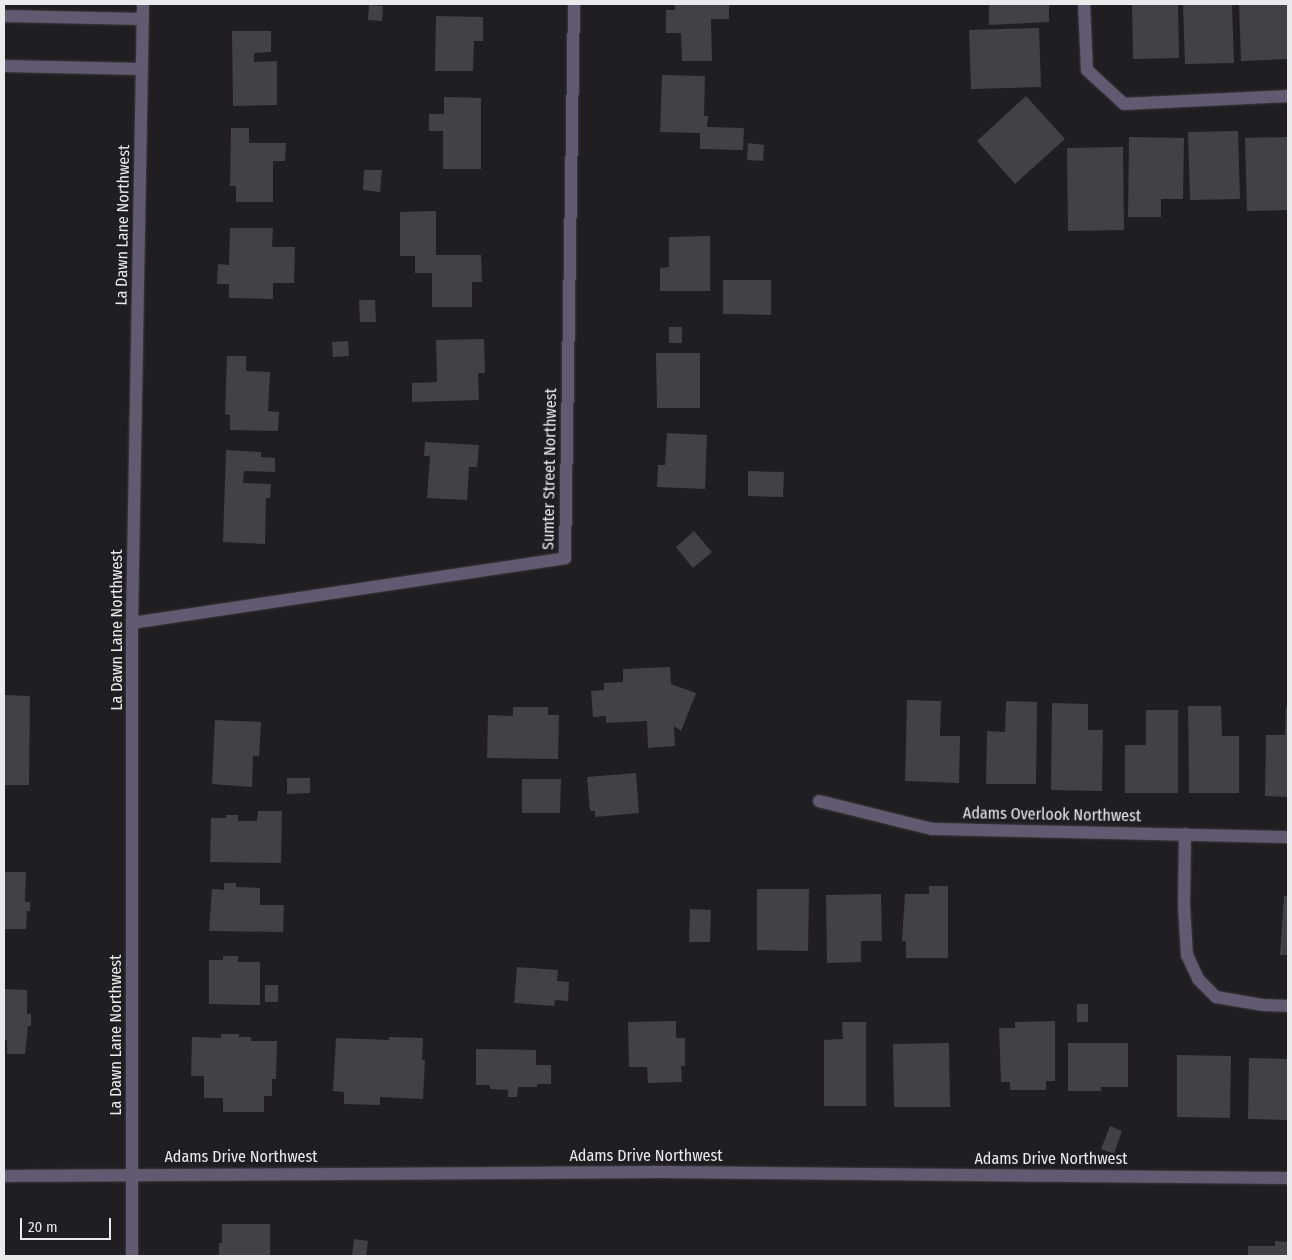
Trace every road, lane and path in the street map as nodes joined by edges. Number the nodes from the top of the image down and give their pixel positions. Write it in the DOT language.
graph roads {
  1 [pos="143,4"];
  2 [pos="574,4"];
  3 [pos="1084,4"];
  4 [pos="4,16"];
  5 [pos="143,20"];
  6 [pos="4,66"];
  7 [pos="142,69"];
  8 [pos="1288,96"];
  9 [pos="132,622"];
  10 [pos="819,800"];
  11 [pos="1185,834"];
  12 [pos="1288,837"];
  13 [pos="1288,1006"];
  14 [pos="132,1174"];
  15 [pos="4,1176"];
  16 [pos="1288,1178"];
  17 [pos="132,1256"];
  1 -- 5 [label="street, La Dawn Lane Northwest"];
  2 -- 9 [label="street, Sumter Street Northwest"];
  3 -- 8 [label="street"];
  4 -- 5 [label="street"];
  5 -- 7 [label="street, La Dawn Lane Northwest"];
  6 -- 7 [label="street"];
  7 -- 9 [label="street, La Dawn Lane Northwest"];
  9 -- 14 [label="street, La Dawn Lane Northwest"];
  10 -- 11 [label="street, Adams Overlook Northwest"];
  11 -- 12 [label="street, Adams Overlook Northwest"];
  11 -- 13 [label="street"];
  14 -- 15 [label="street, Adams Drive Northwest"];
  14 -- 16 [label="street, Adams Drive Northwest"];
  14 -- 17 [label="street, La Dawn Lane Northwest"];
}
